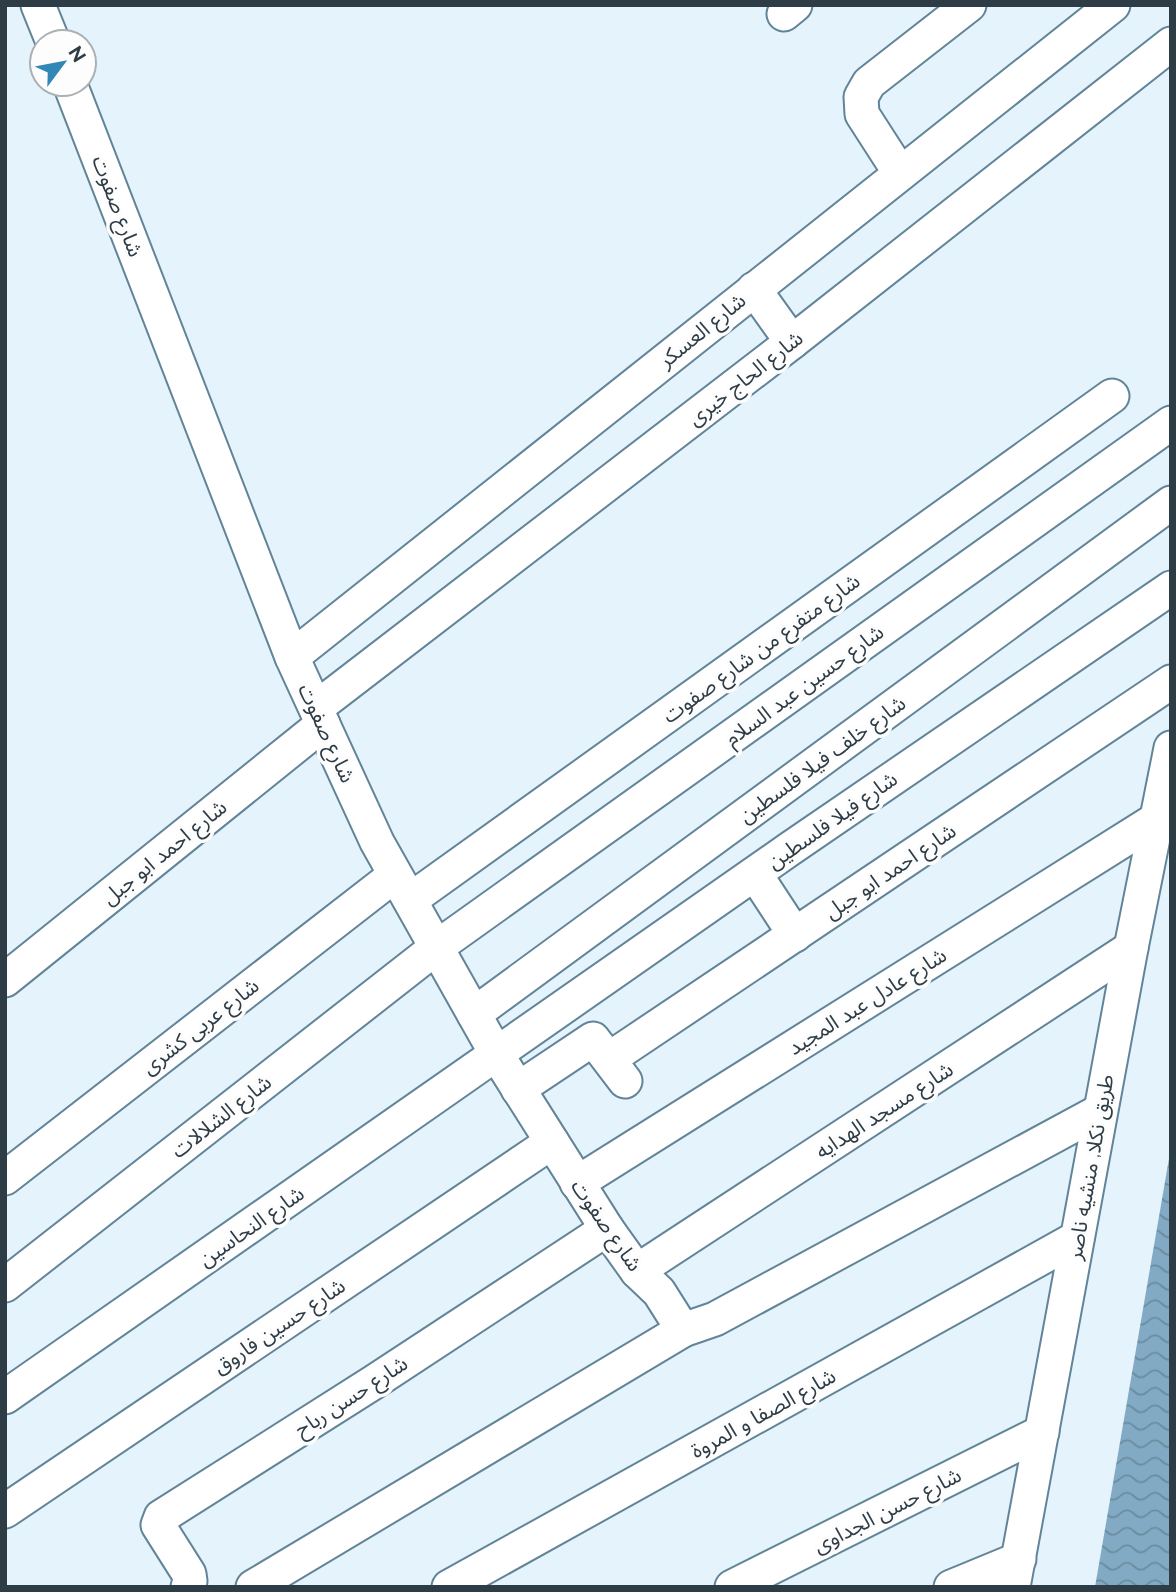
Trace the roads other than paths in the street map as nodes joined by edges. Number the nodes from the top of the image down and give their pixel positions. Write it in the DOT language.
graph roads {
  1 [pos="38,5"];
  2 [pos="969,5"];
  3 [pos="1112,5"];
  4 [pos="47,28"];
  5 [pos="1171,44"];
  6 [pos="75,98"];
  7 [pos="900,173"];
  8 [pos="754,289"];
  9 [pos="792,342"];
  10 [pos="1112,396"];
  11 [pos="1171,423"];
  12 [pos="1171,503"];
  13 [pos="1171,588"];
  14 [pos="292,657"];
  15 [pos="1171,682"];
  16 [pos="320,716"];
  17 [pos="1171,748"];
  18 [pos="1157,819"];
  19 [pos="755,874"];
  20 [pos="402,887"];
  21 [pos="795,935"];
  22 [pos="437,947"];
  23 [pos="1130,948"];
  24 [pos="5,980"];
  25 [pos="474,1014"];
  26 [pos="497,1055"];
  27 [pos="518,1088"];
  28 [pos="1100,1111"];
  29 [pos="552,1142"];
  30 [pos="5,1178"];
  31 [pos="577,1182"];
  32 [pos="607,1229"];
  33 [pos="1077,1238"];
  34 [pos="637,1271"];
  35 [pos="5,1285"];
  36 [pos="683,1330"];
  37 [pos="5,1397"];
  38 [pos="1042,1432"];
  39 [pos="5,1511"];
  40 [pos="1016,1573"];
  41 [pos="188,1587"];
  42 [pos="253,1587"];
  43 [pos="449,1587"];
  44 [pos="732,1587"];
  45 [pos="951,1587"];
  1 -- 4 [label="street"];
  2 -- 7 [label="street"];
  3 -- 7 [label="street, شارع العسكر"];
  5 -- 9 [label="street, شارع الحاج خيرى"];
  6 -- 14 [label="street, شارع صفوت"];
  7 -- 8 [label="street, شارع العسكر"];
  8 -- 9 [label="street"];
  8 -- 14 [label="street, شارع العسكر"];
  9 -- 16 [label="street, شارع الحاج خيرى"];
  10 -- 20 [label="street, شارع متفرع من شارع صفوت"];
  11 -- 22 [label="street, شارع حسين عبد السلام"];
  12 -- 25 [label="street, شارع خلف فيلا فلسطين"];
  13 -- 19 [label="street, شارع فيلا فلسطين"];
  14 -- 16 [label="street, شارع صفوت"];
  15 -- 21 [label="street, شارع احمد ابو جبل"];
  16 -- 20 [label="street, شارع صفوت"];
  16 -- 24 [label="street, شارع احمد ابو جبل"];
  17 -- 18 [label="street, طريق نكلا, منشيه ناصر"];
  18 -- 23 [label="street, طريق نكلا, منشيه ناصر"];
  18 -- 31 [label="street, شارع عادل عبد المجيد"];
  19 -- 21 [label="street"];
  19 -- 26 [label="street, شارع فيلا فلسطين"];
  20 -- 22 [label="street, شارع صفوت"];
  20 -- 30 [label="street, شارع عربى كشرى"];
  21 -- 27 [label="street, شارع احمد ابو جبل"];
  22 -- 25 [label="street, شارع صفوت"];
  22 -- 35 [label="street, شارع الشلالات"];
  23 -- 28 [label="street, طريق نكلا, منشيه ناصر"];
  23 -- 34 [label="street, شارع مسجد الهدايه"];
  25 -- 26 [label="street, شارع صفوت"];
  26 -- 27 [label="street, شارع صفوت"];
  26 -- 37 [label="street, شارع النحاسين"];
  27 -- 29 [label="street, شارع صفوت"];
  28 -- 33 [label="street, طريق نكلا, منشيه ناصر"];
  28 -- 36 [label="street"];
  29 -- 31 [label="street, شارع صفوت"];
  29 -- 39 [label="street, شارع حسين فاروق"];
  31 -- 32 [label="street, شارع صفوت"];
  32 -- 34 [label="street, شارع صفوت"];
  32 -- 41 [label="street, شارع حسن رباح"];
  33 -- 38 [label="street, طريق نكلا, منشيه ناصر"];
  33 -- 43 [label="street, شارع الصفا و المروة"];
  34 -- 36 [label="street, شارع صفوت"];
  36 -- 42 [label="street"];
  38 -- 40 [label="street, طريق نكلا, منشيه ناصر"];
  38 -- 44 [label="street, شارع حسن الجداوى"];
  40 -- 45 [label="street"];
}
